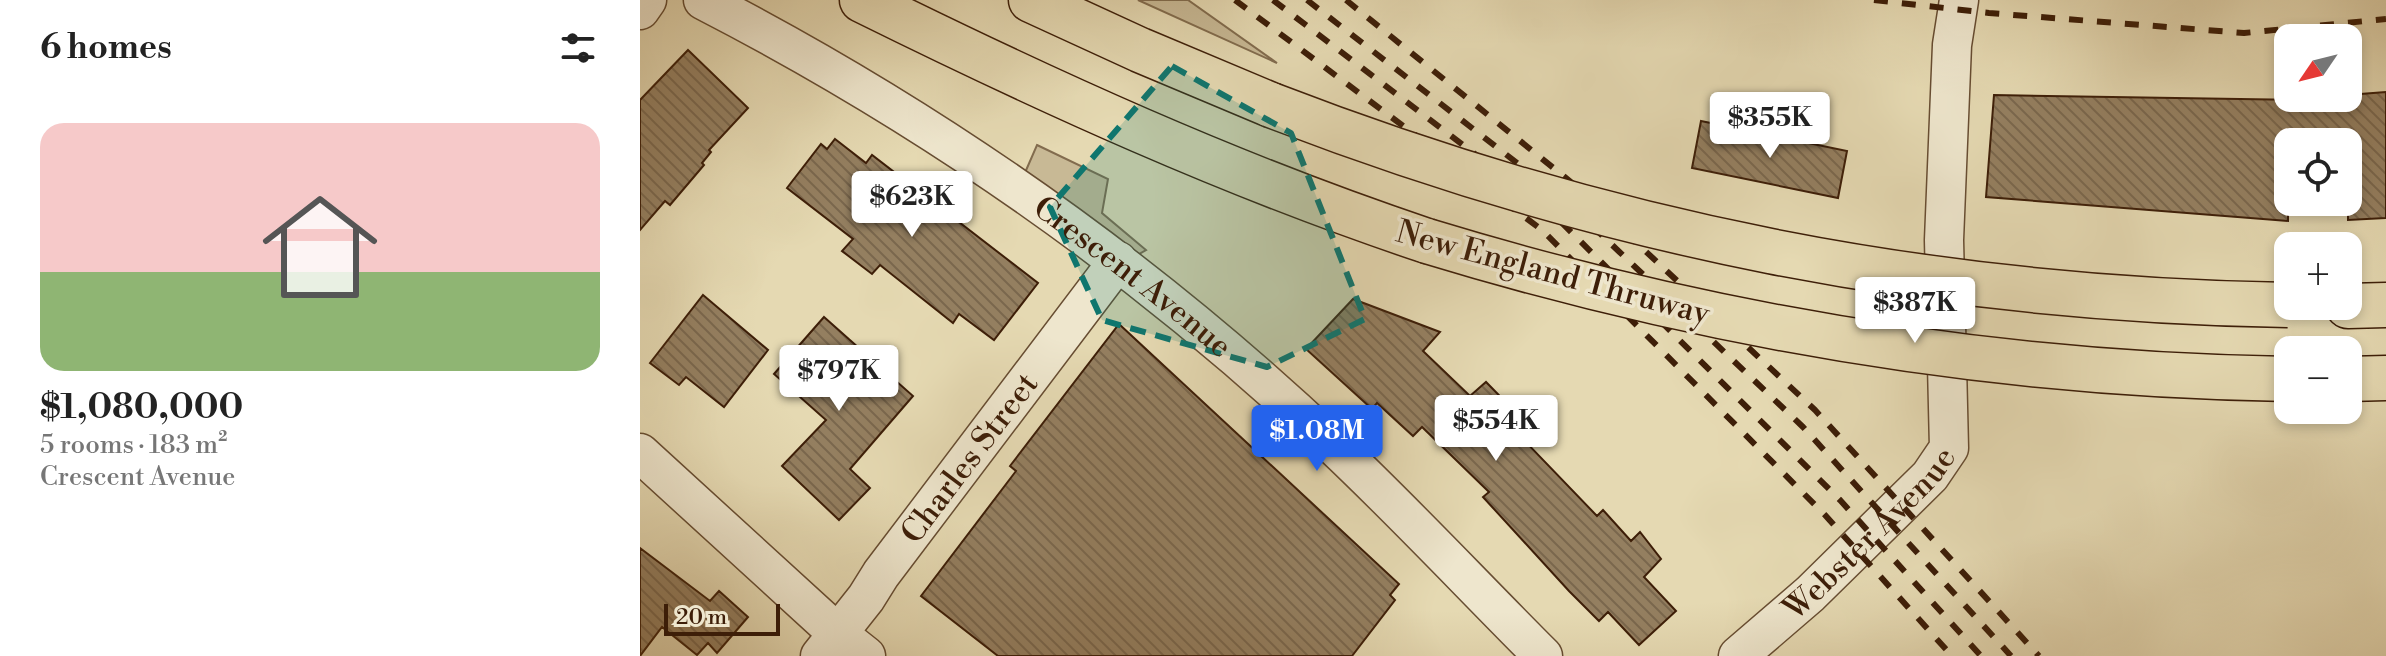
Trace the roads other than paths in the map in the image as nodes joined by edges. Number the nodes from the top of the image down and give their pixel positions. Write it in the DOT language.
graph roads {
  1 [pos="647,0"];
  2 [pos="703,0"];
  3 [pos="862,0"];
  4 [pos="1031,0"];
  5 [pos="1959,0"];
  6 [pos="640,10"];
  7 [pos="1118,261"];
  8 [pos="2274,305"];
  9 [pos="2386,305"];
  10 [pos="2362,306"];
  11 [pos="2386,378"];
  12 [pos="2274,379"];
  13 [pos="2362,379"];
  14 [pos="640,453"];
  15 [pos="841,648"];
  16 [pos="1543,656"];
  17 [pos="1738,656"];
  1 -- 6 [label="street"];
  2 -- 7 [label="street, Crescent Avenue"];
  3 -- 12 [label="highway, New England Thruway, bridge"];
  4 -- 8 [label="highway, bridge"];
  5 -- 17 [label="street, Webster Avenue"];
  7 -- 15 [label="street, Charles Street"];
  7 -- 16 [label="street, Crescent Avenue"];
  9 -- 10 [label="highway"];
  11 -- 13 [label="highway"];
  14 -- 15 [label="street"];
}
